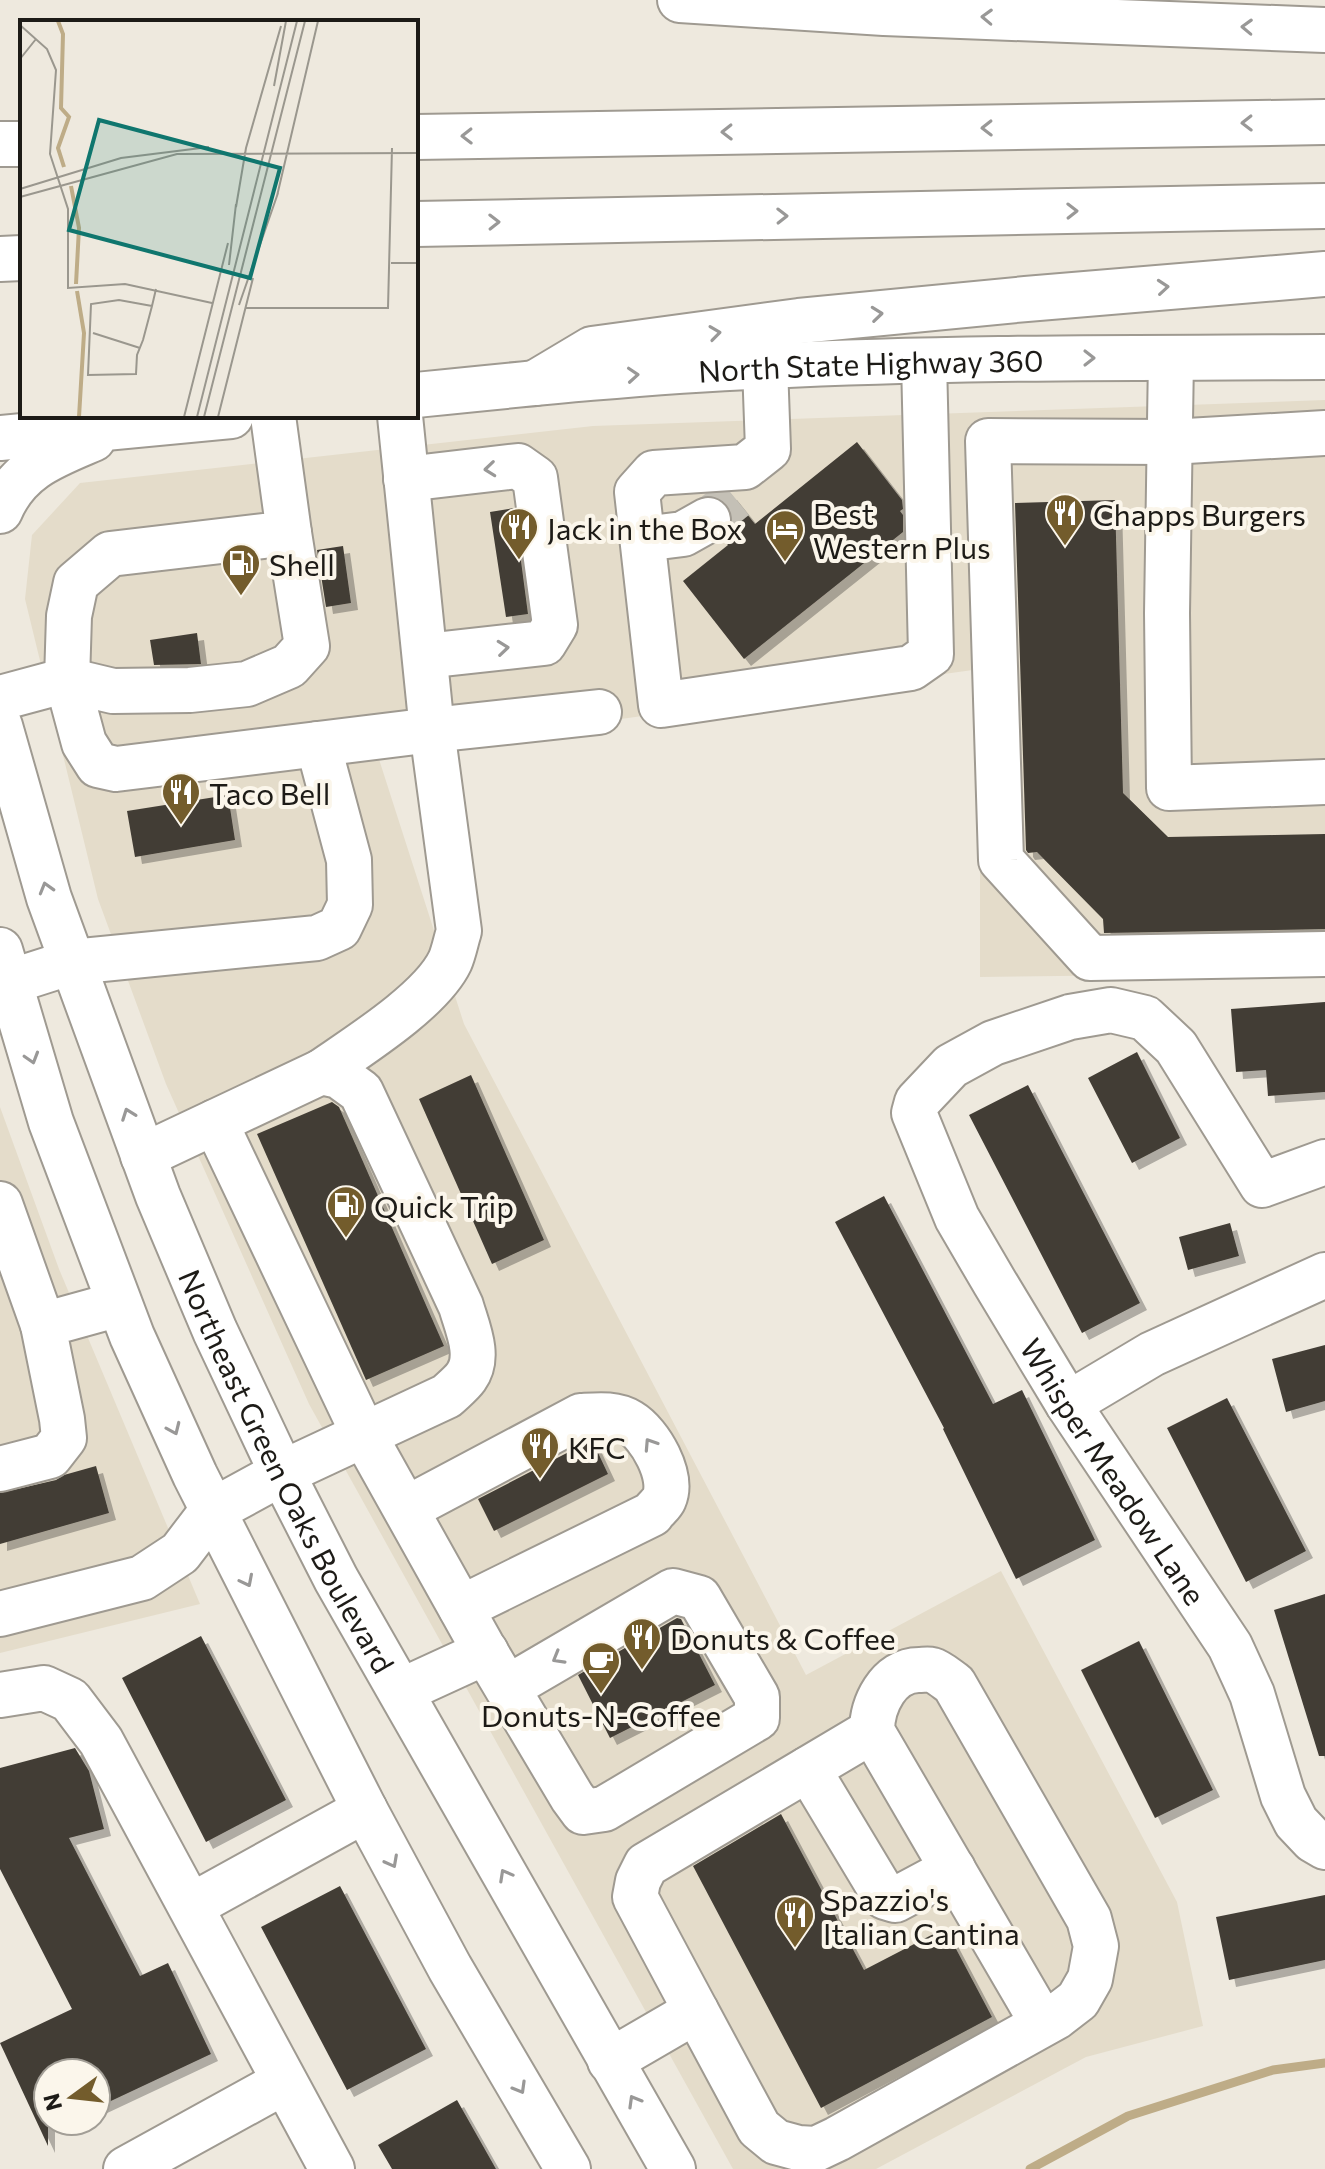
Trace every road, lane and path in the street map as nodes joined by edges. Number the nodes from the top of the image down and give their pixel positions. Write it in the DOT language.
graph roads {
  1 [pos="680,0"];
  2 [pos="1325,30"];
  3 [pos="1325,122"];
  4 [pos="418,137"];
  5 [pos="1325,206"];
  6 [pos="418,224"];
  7 [pos="20,258"];
  8 [pos="0,259"];
  9 [pos="1325,274"];
  10 [pos="1325,357"];
  11 [pos="1171,358"];
  12 [pos="924,361"];
  13 [pos="765,366"];
  14 [pos="535,383"];
  15 [pos="418,395"];
  16 [pos="210,418"];
  17 [pos="273,418"];
  18 [pos="400,418"];
  19 [pos="118,427"];
  20 [pos="1325,433"];
  21 [pos="0,438"];
  22 [pos="1170,442"];
  23 [pos="406,479"];
  24 [pos="729,495"];
  25 [pos="0,511"];
  26 [pos="289,533"];
  27 [pos="643,539"];
  28 [pos="425,656"];
  29 [pos="67,680"];
  30 [pos="0,698"];
  31 [pos="599,712"];
  32 [pos="0,726"];
  33 [pos="432,730"];
  34 [pos="318,744"];
  35 [pos="1325,782"];
  36 [pos="1325,954"];
  37 [pos="72,962"];
  38 [pos="3,973"];
  39 [pos="321,1072"];
  40 [pos="215,1122"];
  41 [pos="143,1156"];
  42 [pos="1325,1162"];
  43 [pos="0,1204"];
  44 [pos="1325,1275"];
  45 [pos="119,1304"];
  46 [pos="43,1325"];
  47 [pos="1068,1404"];
  48 [pos="364,1435"];
  49 [pos="0,1469"];
  50 [pos="282,1473"];
  51 [pos="406,1509"];
  52 [pos="212,1511"];
  53 [pos="461,1608"];
  54 [pos="0,1614"];
  55 [pos="496,1670"];
  56 [pos="401,1691"];
  57 [pos="0,1695"];
  58 [pos="872,1731"];
  59 [pos="808,1769"];
  60 [pos="365,1810"];
  61 [pos="1319,1844"];
  62 [pos="953,1869"];
  63 [pos="191,1906"];
  64 [pos="696,2011"];
  65 [pos="1043,2024"];
  66 [pos="610,2061"];
  67 [pos="284,2082"];
  68 [pos="126,2169"];
  69 [pos="332,2169"];
  70 [pos="568,2169"];
  71 [pos="673,2169"];
  2 -- 1 [label="main road, one-way"];
  3 -- 4 [label="main road, one-way"];
  6 -- 5 [label="main road, one-way"];
  7 -- 8 [label="main road"];
  14 -- 9 [label="main road, one-way"];
  10 -- 11 [label="main road, North State Highway 360"];
  12 -- 11 [label="main road, North State Highway 360, one-way"];
  11 -- 22 [label="main road"];
  12 -- 13 [label="main road, North State Highway 360"];
  12 -- 27 [label="main road"];
  14 -- 13 [label="main road, North State Highway 360, one-way"];
  13 -- 24 [label="main road"];
  14 -- 15 [label="main road, North State Highway 360"];
  16 -- 19 [label="main road"];
  17 -- 26 [label="main road"];
  18 -- 23 [label="main road"];
  19 -- 21 [label="main road"];
  19 -- 25 [label="main road"];
  20 -- 22 [label="main road"];
  22 -- 35 [label="main road"];
  22 -- 36 [label="main road"];
  23 -- 28 [label="main road"];
  28 -- 23 [label="main road, one-way"];
  24 -- 27 [label="main road"];
  24 -- 27 [label="main road"];
  26 -- 29 [label="main road"];
  26 -- 29 [label="main road"];
  28 -- 33 [label="main road"];
  29 -- 30 [label="main road"];
  29 -- 34 [label="main road"];
  31 -- 33 [label="main road"];
  37 -- 32 [label="main road, Northeast Green Oaks Boulevard, one-way"];
  33 -- 34 [label="main road"];
  33 -- 39 [label="main road"];
  34 -- 37 [label="main road"];
  37 -- 38 [label="main road"];
  41 -- 37 [label="main road, Northeast Green Oaks Boulevard, one-way"];
  38 -- 45 [label="main road, one-way"];
  39 -- 40 [label="main road"];
  39 -- 48 [label="main road"];
  40 -- 41 [label="main road"];
  40 -- 48 [label="main road"];
  41 -- 50 [label="main road, Northeast Green Oaks Boulevard"];
  42 -- 47 [label="main road, Whisper Meadow Lane"];
  43 -- 46 [label="main road"];
  44 -- 47 [label="main road"];
  45 -- 46 [label="main road"];
  45 -- 52 [label="main road, one-way"];
  46 -- 49 [label="main road"];
  47 -- 61 [label="main road, Whisper Meadow Lane"];
  48 -- 50 [label="main road"];
  48 -- 51 [label="main road"];
  50 -- 52 [label="main road"];
  50 -- 56 [label="main road, Northeast Green Oaks Boulevard"];
  51 -- 53 [label="main road"];
  53 -- 51 [label="main road, one-way"];
  52 -- 54 [label="main road"];
  52 -- 60 [label="main road, one-way"];
  53 -- 55 [label="main road"];
  55 -- 55 [label="main road, one-way"];
  55 -- 56 [label="main road"];
  66 -- 56 [label="main road, Northeast Green Oaks Boulevard, one-way"];
  57 -- 63 [label="main road"];
  58 -- 59 [label="main road"];
  58 -- 62 [label="main road"];
  58 -- 65 [label="main road"];
  59 -- 62 [label="main road"];
  59 -- 64 [label="main road"];
  60 -- 63 [label="main road"];
  60 -- 70 [label="main road, one-way"];
  62 -- 65 [label="main road"];
  63 -- 67 [label="main road"];
  64 -- 65 [label="main road"];
  64 -- 66 [label="main road"];
  71 -- 66 [label="main road, Northeast Green Oaks Boulevard, one-way"];
  67 -- 68 [label="main road"];
  67 -- 69 [label="main road"];
}
